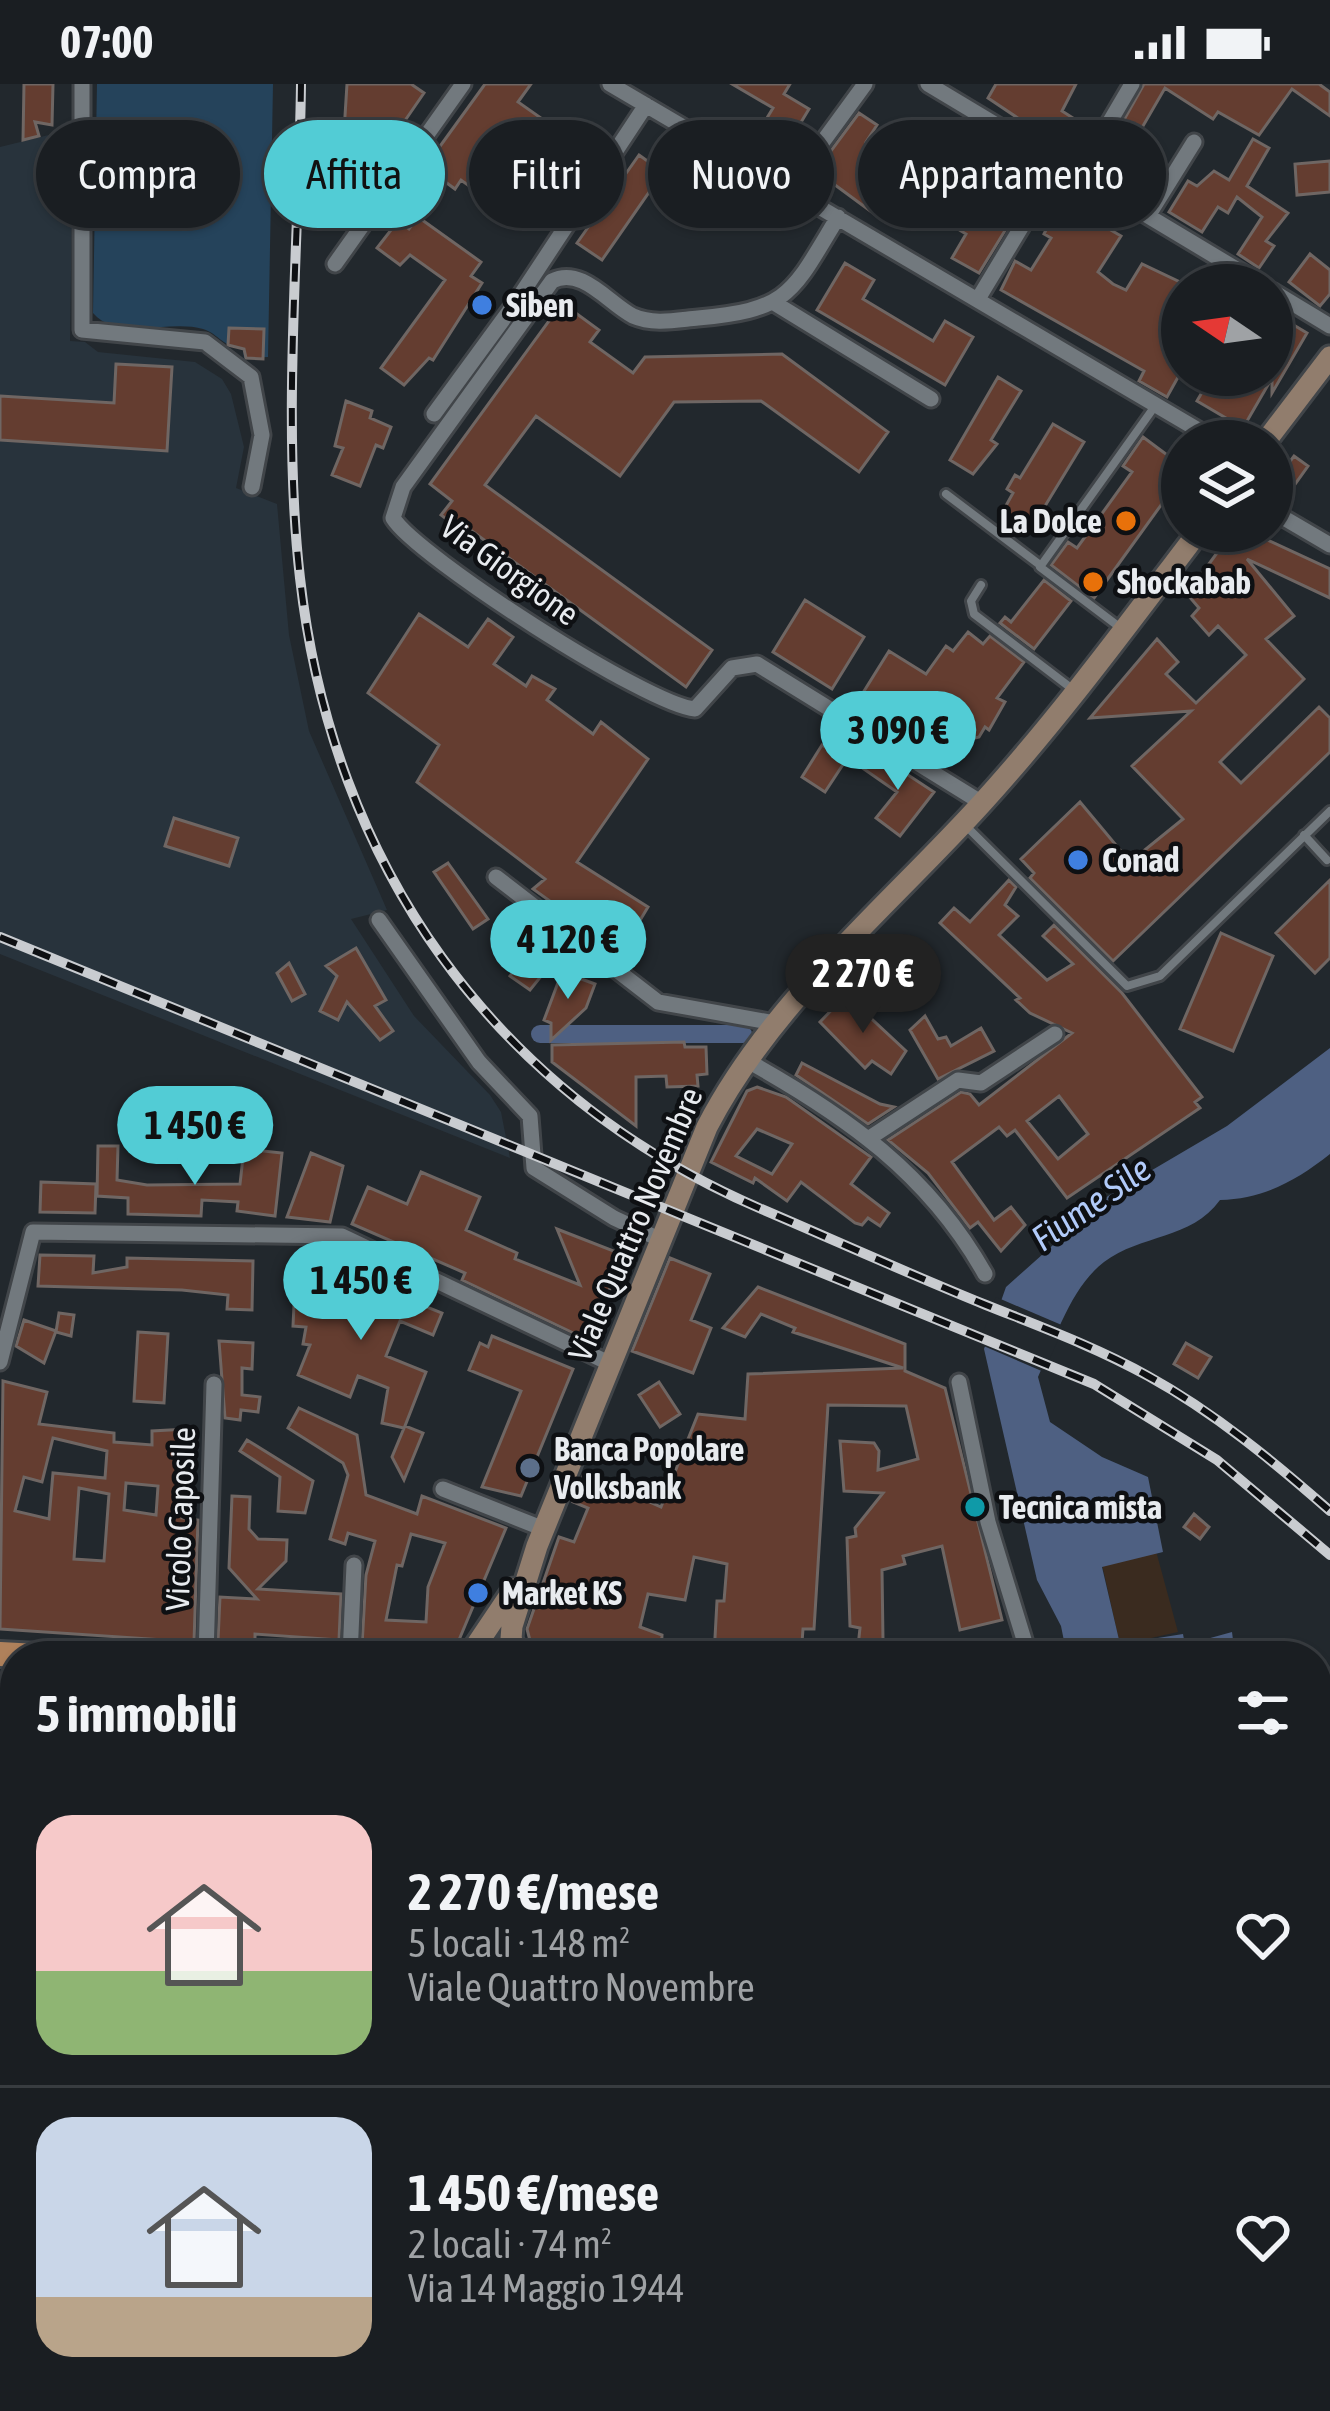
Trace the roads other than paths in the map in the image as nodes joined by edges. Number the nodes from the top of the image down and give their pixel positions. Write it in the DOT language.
graph roads {
  1 [pos="82,84"];
  2 [pos="463,84"];
  3 [pos="610,84"];
  4 [pos="865,84"];
  5 [pos="928,84"];
  6 [pos="1132,84"];
  7 [pos="646,105"];
  8 [pos="672,120"];
  9 [pos="988,120"];
  10 [pos="1111,120"];
  11 [pos="834,126"];
  12 [pos="1194,142"];
  13 [pos="1166,187"];
  14 [pos="834,215"];
  15 [pos="838,217"];
  16 [pos="1166,227"];
  17 [pos="1021,228"];
  18 [pos="335,264"];
  19 [pos="1227,264"];
  20 [pos="978,299"];
  21 [pos="776,304"];
  22 [pos="1293,304"];
  23 [pos="1330,326"];
  24 [pos="1330,357"];
  25 [pos="931,399"];
  26 [pos="1156,405"];
  27 [pos="434,414"];
  28 [pos="1181,420"];
  29 [pos="1283,420"];
  30 [pos="252,487"];
  31 [pos="946,494"];
  32 [pos="1293,523"];
  33 [pos="1330,545"];
  34 [pos="1183,552"];
  35 [pos="1040,565"];
  36 [pos="981,584"];
  37 [pos="1124,630"];
  38 [pos="1077,692"];
  39 [pos="982,803"];
  40 [pos="1330,811"];
  41 [pos="963,823"];
  42 [pos="1304,836"];
  43 [pos="1327,860"];
  44 [pos="496,877"];
  45 [pos="380,920"];
  46 [pos="775,1024"];
  47 [pos="1055,1034"];
  48 [pos="746,1060"];
  49 [pos="871,1137"];
  50 [pos="662,1240"];
  51 [pos="985,1274"];
  52 [pos="0,1362"];
  53 [pos="611,1364"];
  54 [pos="959,1382"];
  55 [pos="214,1384"];
  56 [pos="443,1489"];
  57 [pos="540,1538"];
  58 [pos="354,1565"];
  59 [pos="206,1641"];
  60 [pos="351,1641"];
  61 [pos="482,1641"];
  62 [pos="512,1641"];
  63 [pos="1024,1641"];
  1 -- 30 [label="street"];
  2 -- 18 [label="street"];
  3 -- 7 [label="street"];
  4 -- 11 [label="street"];
  5 -- 9 [label="street"];
  6 -- 10 [label="street"];
  7 -- 8 [label="street"];
  7 -- 27 [label="street"];
  12 -- 13 [label="street"];
  14 -- 15 [label="street"];
  15 -- 20 [label="street"];
  15 -- 21 [label="street"];
  16 -- 19 [label="street"];
  17 -- 20 [label="street"];
  20 -- 26 [label="street"];
  21 -- 25 [label="street"];
  21 -- 39 [label="street, Via Giorgione"];
  22 -- 23 [label="street"];
  24 -- 29 [label="main road"];
  26 -- 28 [label="street"];
  26 -- 35 [label="lane"];
  31 -- 35 [label="lane"];
  32 -- 33 [label="street"];
  34 -- 37 [label="main road, Viale Quattro Novembre"];
  35 -- 37 [label="lane"];
  36 -- 38 [label="lane"];
  37 -- 38 [label="main road, Viale Quattro Novembre"];
  38 -- 39 [label="main road, Viale Quattro Novembre"];
  39 -- 41 [label="main road, Viale Quattro Novembre"];
  40 -- 42 [label="lane"];
  41 -- 42 [label="lane"];
  41 -- 46 [label="main road, Viale Quattro Novembre"];
  42 -- 43 [label="lane"];
  44 -- 46 [label="street"];
  45 -- 50 [label="street"];
  46 -- 48 [label="main road, Viale Quattro Novembre"];
  47 -- 49 [label="street"];
  48 -- 49 [label="street"];
  48 -- 50 [label="main road, Viale Quattro Novembre"];
  49 -- 51 [label="street"];
  50 -- 53 [label="main road, Viale Quattro Novembre"];
  52 -- 53 [label="street"];
  53 -- 57 [label="main road, Viale Quattro Novembre"];
  54 -- 63 [label="street"];
  55 -- 59 [label="street, Vicolo Caposile"];
  56 -- 57 [label="street"];
  57 -- 61 [label="main road, Viale Quattro Novembre"];
  57 -- 62 [label="main road, Viale Quattro Novembre"];
  58 -- 60 [label="street"];
}
